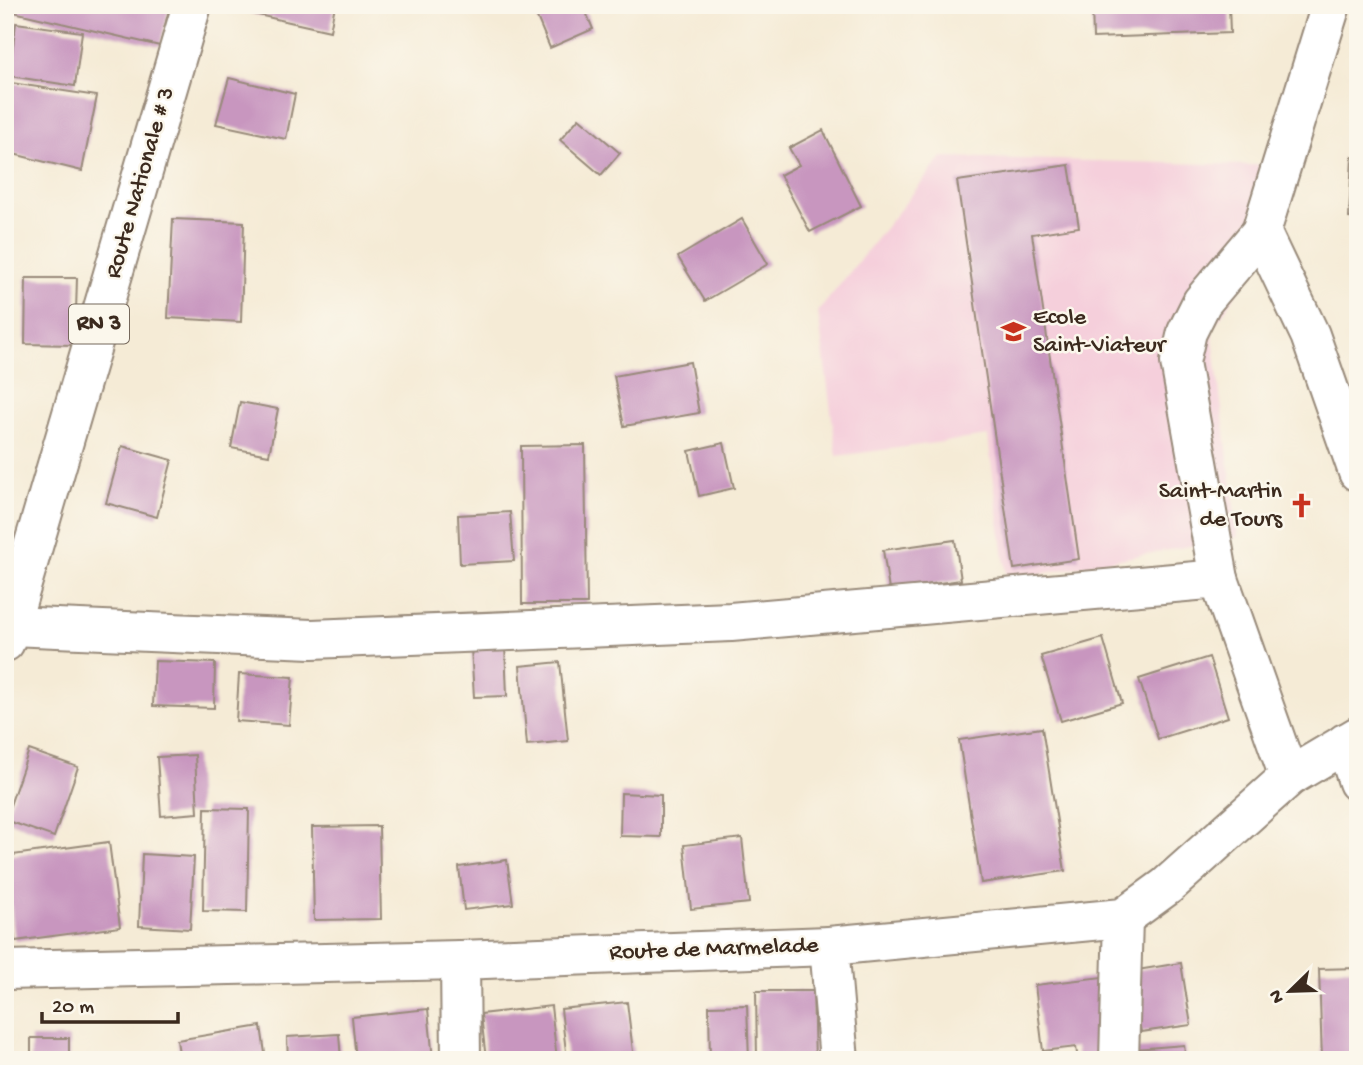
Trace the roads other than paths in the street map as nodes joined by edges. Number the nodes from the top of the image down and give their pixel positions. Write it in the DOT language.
graph roads {
  1 [pos="192,5"];
  2 [pos="1331,5"];
  3 [pos="1261,232"];
  4 [pos="1358,472"];
  5 [pos="1219,579"];
  6 [pos="8,634"];
  7 [pos="1351,739"];
  8 [pos="1289,777"];
  9 [pos="1358,782"];
  10 [pos="1123,918"];
  11 [pos="829,946"];
  12 [pos="460,960"];
  13 [pos="5,970"];
  14 [pos="461,1060"];
  15 [pos="839,1060"];
  16 [pos="1119,1060"];
  1 -- 6 [label="street, Route Nationale # 3 / RN 3"];
  2 -- 3 [label="street"];
  3 -- 4 [label="street"];
  3 -- 5 [label="street"];
  5 -- 6 [label="street"];
  5 -- 8 [label="street"];
  7 -- 8 [label="street"];
  7 -- 9 [label="street"];
  8 -- 10 [label="street"];
  10 -- 11 [label="street, Route de Marmelade"];
  10 -- 16 [label="street"];
  11 -- 12 [label="street, Route de Marmelade"];
  11 -- 15 [label="street"];
  12 -- 13 [label="street, Route de Marmelade"];
  12 -- 14 [label="street"];
}
